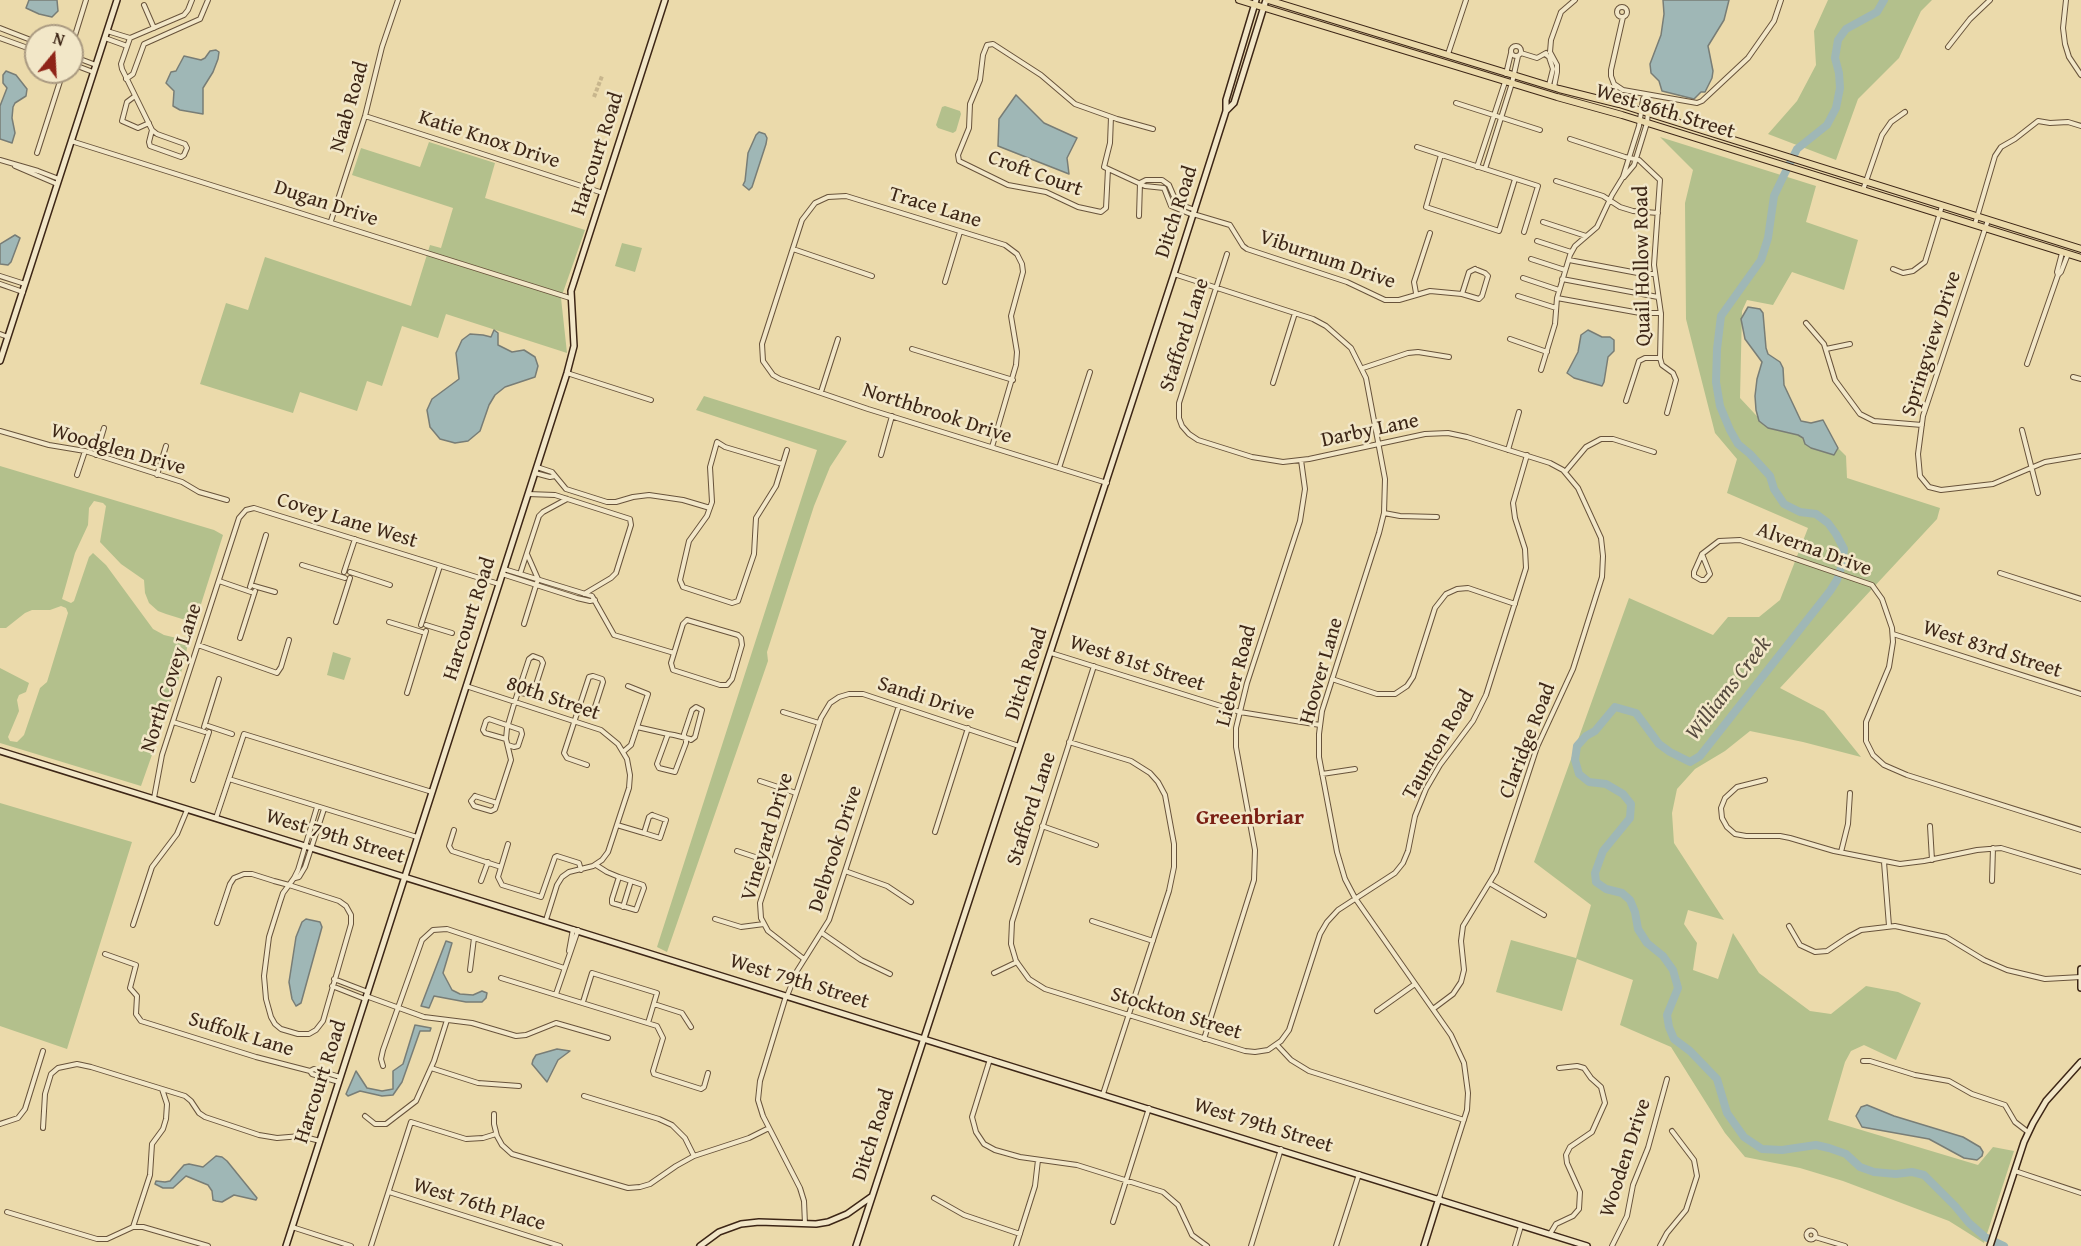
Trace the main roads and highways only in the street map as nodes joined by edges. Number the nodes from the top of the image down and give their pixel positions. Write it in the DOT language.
graph roads {
  1 [pos="117,0"];
  2 [pos="665,0"];
  3 [pos="1239,0"];
  4 [pos="1267,0"];
  5 [pos="1256,2"];
  6 [pos="1264,8"];
  7 [pos="1226,111"];
  8 [pos="1644,117"];
  9 [pos="2081,249"];
  10 [pos="2081,258"];
  11 [pos="0,362"];
  12 [pos="0,751"];
  13 [pos="405,876"];
  14 [pos="2081,969"];
  15 [pos="2081,977"];
  16 [pos="2081,988"];
  17 [pos="923,1038"];
  18 [pos="2081,1062"];
  19 [pos="872,1196"];
  20 [pos="1439,1198"];
  21 [pos="286,1246"];
  22 [pos="700,1246"];
  23 [pos="856,1246"];
  24 [pos="1424,1246"];
  25 [pos="1587,1246"];
  26 [pos="1990,1246"];
  1 -- 11 [label="main road"];
  2 -- 13 [label="main road, Harcourt Road"];
  3 -- 5 [label="main road, West 86th Street"];
  4 -- 6 [label="main road, Ditch Road"];
  4 -- 8 [label="main road, West 86th Street"];
  5 -- 6 [label="main road, West 86th Street"];
  5 -- 7 [label="main road, Ditch Road"];
  6 -- 7 [label="main road, Ditch Road"];
  6 -- 8 [label="main road, West 86th Street"];
  7 -- 17 [label="main road, Ditch Road"];
  8 -- 9 [label="main road, West 86th Street"];
  8 -- 10 [label="main road, West 86th Street"];
  12 -- 13 [label="main road, West 79th Street"];
  13 -- 17 [label="main road, West 79th Street"];
  13 -- 21 [label="main road, Harcourt Road"];
  14 -- 15 [label="main road"];
  15 -- 16 [label="main road"];
  17 -- 19 [label="main road, Ditch Road"];
  17 -- 20 [label="main road, West 79th Street"];
  18 -- 26 [label="main road"];
  19 -- 22 [label="main road"];
  19 -- 23 [label="main road, Ditch Road"];
  20 -- 24 [label="main road"];
  20 -- 25 [label="main road, West 79th Street"];
}
